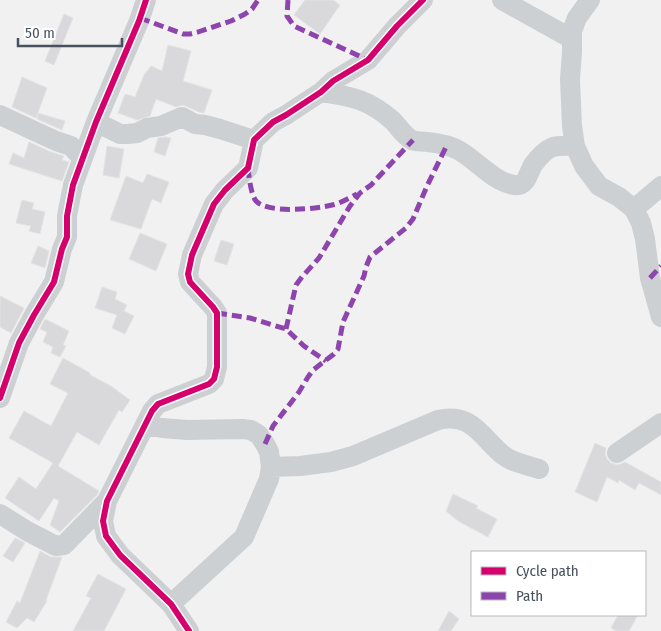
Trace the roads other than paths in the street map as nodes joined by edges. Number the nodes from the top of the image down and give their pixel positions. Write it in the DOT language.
graph roads {
  1 [pos="146,0"];
  2 [pos="423,0"];
  3 [pos="502,0"];
  4 [pos="590,0"];
  5 [pos="572,39"];
  6 [pos="321,92"];
  7 [pos="0,115"];
  8 [pos="96,122"];
  9 [pos="254,140"];
  10 [pos="576,146"];
  11 [pos="82,158"];
  12 [pos="661,186"];
  13 [pos="634,209"];
  14 [pos="661,316"];
  15 [pos="0,398"];
  16 [pos="661,423"];
  17 [pos="145,425"];
  18 [pos="617,453"];
  19 [pos="271,467"];
  20 [pos="539,469"];
  21 [pos="107,501"];
  22 [pos="3,520"];
  23 [pos="171,604"];
  24 [pos="189,631"];
  1 -- 8 [label="street"];
  2 -- 6 [label="street"];
  3 -- 5 [label="street"];
  4 -- 5 [label="street"];
  5 -- 10 [label="street"];
  6 -- 9 [label="street"];
  6 -- 10 [label="street"];
  7 -- 11 [label="street"];
  8 -- 9 [label="street"];
  8 -- 11 [label="street"];
  9 -- 17 [label="street"];
  10 -- 13 [label="street"];
  11 -- 15 [label="street"];
  12 -- 13 [label="street"];
  13 -- 14 [label="street"];
  16 -- 18 [label="street"];
  17 -- 19 [label="street"];
  17 -- 21 [label="street"];
  19 -- 20 [label="street"];
  19 -- 23 [label="street"];
  21 -- 22 [label="street"];
  21 -- 23 [label="street"];
  23 -- 24 [label="street"];
}
